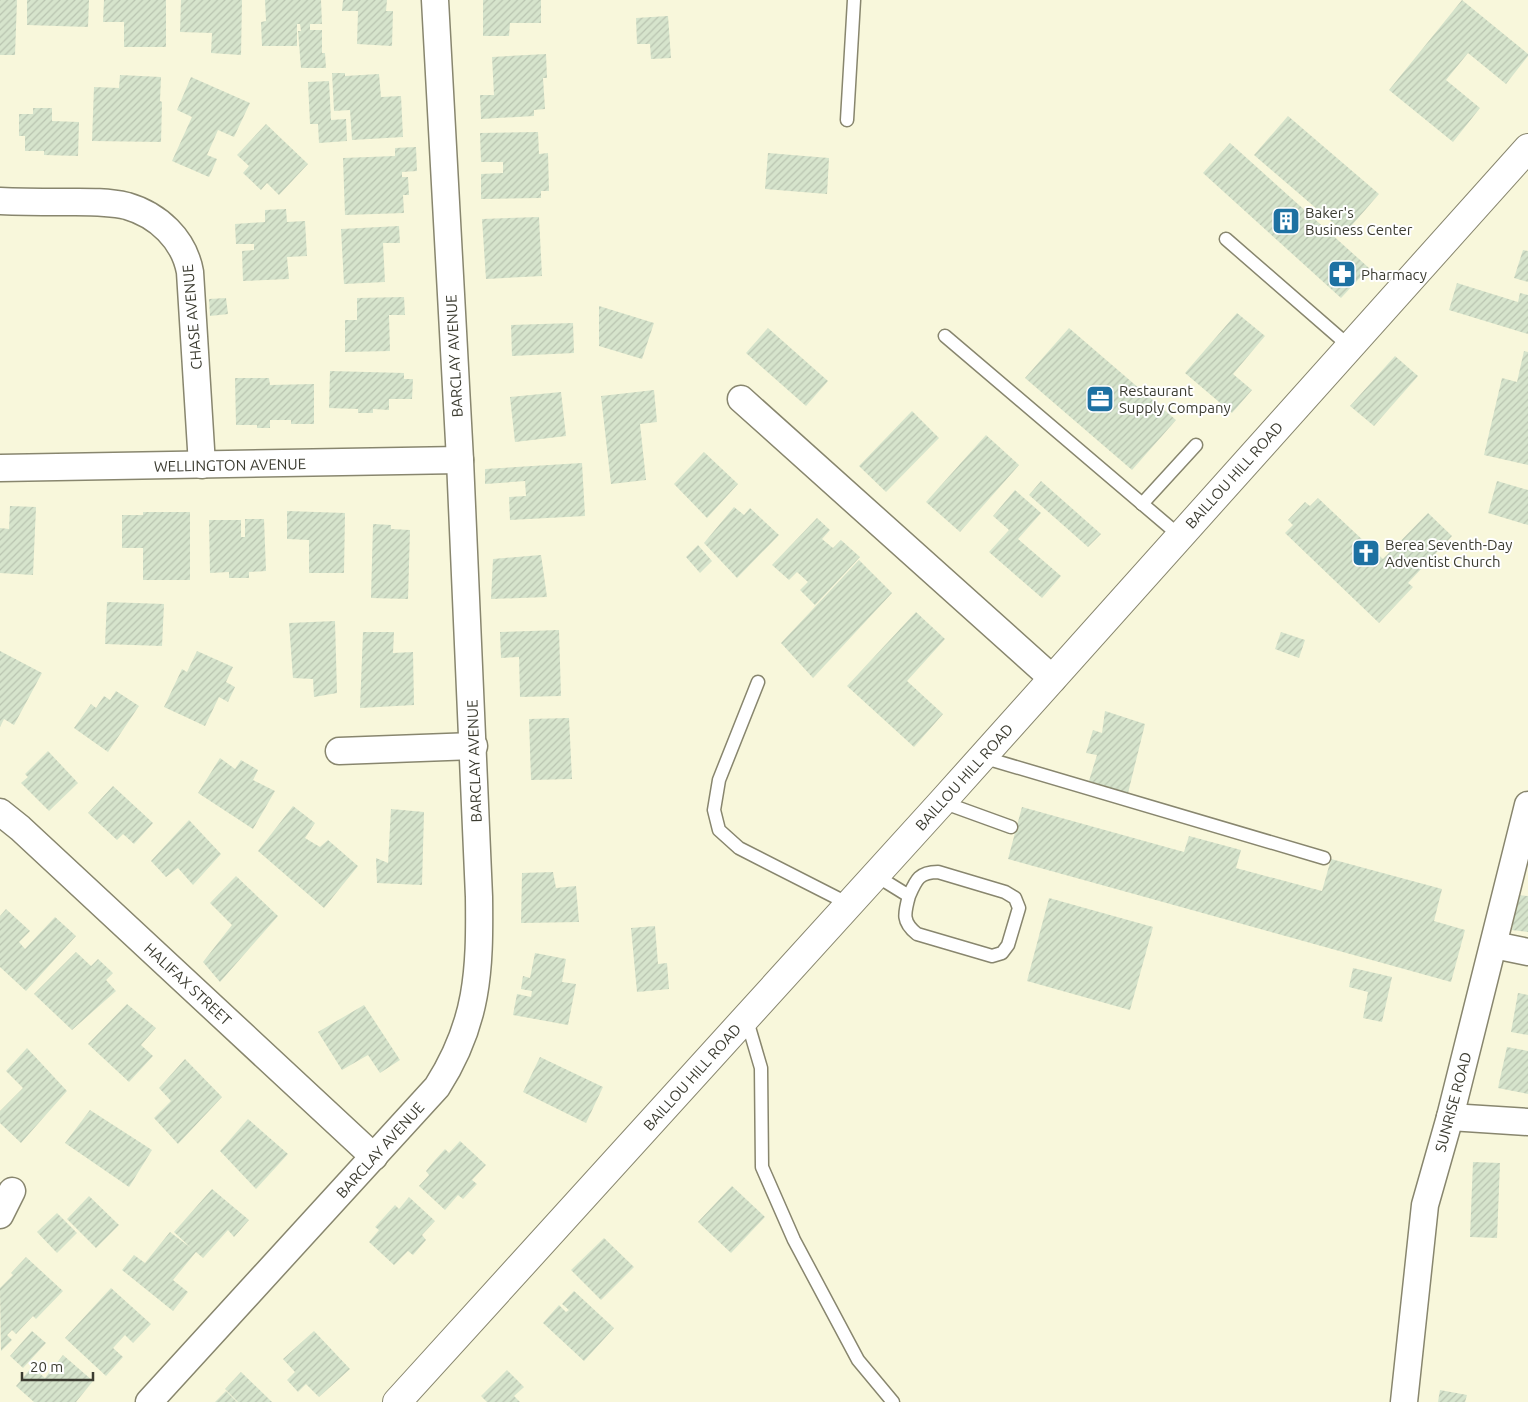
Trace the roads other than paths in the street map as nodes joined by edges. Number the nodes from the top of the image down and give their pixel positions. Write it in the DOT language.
graph roads {
  1 [pos="435,0"];
  2 [pos="854,0"];
  3 [pos="847,120"];
  4 [pos="1528,148"];
  5 [pos="0,201"];
  6 [pos="1226,239"];
  7 [pos="945,336"];
  8 [pos="1349,346"];
  9 [pos="741,399"];
  10 [pos="1196,445"];
  11 [pos="460,460"];
  12 [pos="202,465"];
  13 [pos="0,468"];
  14 [pos="1142,504"];
  15 [pos="1180,536"];
  16 [pos="1053,679"];
  17 [pos="758,682"];
  18 [pos="474,746"];
  19 [pos="339,751"];
  20 [pos="982,757"];
  21 [pos="942,802"];
  22 [pos="1528,805"];
  23 [pos="0,812"];
  24 [pos="1011,827"];
  25 [pos="1324,858"];
  26 [pos="875,875"];
  27 [pos="909,896"];
  28 [pos="849,904"];
  29 [pos="1494,945"];
  30 [pos="1528,952"];
  31 [pos="746,1017"];
  32 [pos="1450,1117"];
  33 [pos="1528,1122"];
  34 [pos="374,1157"];
  35 [pos="12,1191"];
  36 [pos="0,1216"];
  37 [pos="403,1400"];
  38 [pos="150,1402"];
  39 [pos="892,1402"];
  40 [pos="1404,1402"];
  1 -- 11 [label="street, BARCLAY AVENUE"];
  2 -- 3 [label="lane"];
  4 -- 8 [label="main road, BAILLOU HILL ROAD"];
  5 -- 12 [label="street, CHASE AVENUE"];
  6 -- 8 [label="lane"];
  7 -- 14 [label="lane"];
  8 -- 15 [label="main road, BAILLOU HILL ROAD"];
  9 -- 16 [label="street"];
  10 -- 14 [label="lane"];
  11 -- 12 [label="street, WELLINGTON AVENUE"];
  11 -- 18 [label="street, BARCLAY AVENUE"];
  12 -- 13 [label="street, WELLINGTON AVENUE"];
  14 -- 15 [label="lane"];
  15 -- 16 [label="main road, BAILLOU HILL ROAD"];
  16 -- 20 [label="main road, BAILLOU HILL ROAD"];
  17 -- 28 [label="lane"];
  18 -- 19 [label="street"];
  18 -- 34 [label="street, BARCLAY AVENUE"];
  20 -- 21 [label="main road, BAILLOU HILL ROAD"];
  20 -- 25 [label="lane"];
  21 -- 24 [label="lane"];
  21 -- 26 [label="main road, BAILLOU HILL ROAD"];
  22 -- 29 [label="street, SUNRISE ROAD"];
  23 -- 34 [label="street, HALIFAX STREET"];
  26 -- 27 [label="lane"];
  26 -- 28 [label="main road, BAILLOU HILL ROAD"];
  27 -- 27 [label="lane"];
  28 -- 31 [label="main road, BAILLOU HILL ROAD"];
  29 -- 30 [label="street"];
  29 -- 32 [label="street, SUNRISE ROAD"];
  31 -- 37 [label="main road, BAILLOU HILL ROAD"];
  31 -- 39 [label="lane"];
  32 -- 33 [label="street"];
  32 -- 40 [label="street, SUNRISE ROAD"];
  34 -- 38 [label="street, BARCLAY AVENUE"];
  35 -- 36 [label="street"];
}
